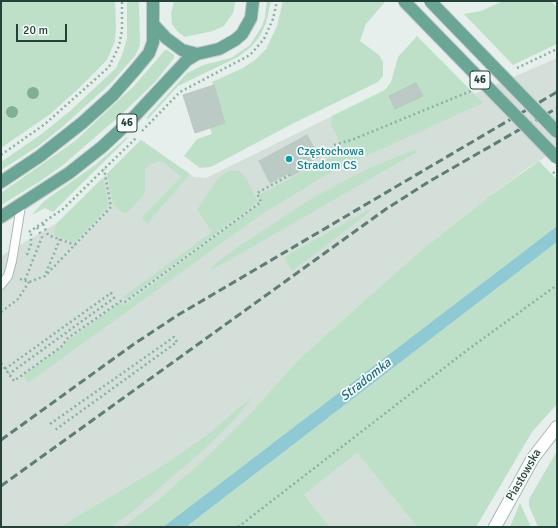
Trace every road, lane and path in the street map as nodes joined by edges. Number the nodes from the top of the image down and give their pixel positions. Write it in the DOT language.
graph roads {
  1 [pos="122,1"];
  2 [pos="153,1"];
  3 [pos="253,1"];
  4 [pos="277,1"];
  5 [pos="404,1"];
  6 [pos="430,1"];
  7 [pos="153,24"];
  8 [pos="557,49"];
  9 [pos="197,54"];
  10 [pos="517,68"];
  11 [pos="471,91"];
  12 [pos="149,125"];
  13 [pos="557,132"];
  14 [pos="137,136"];
  15 [pos="334,146"];
  16 [pos="1,155"];
  17 [pos="557,158"];
  18 [pos="104,168"];
  19 [pos="290,175"];
  20 [pos="1,182"];
  21 [pos="20,206"];
  22 [pos="1,217"];
  23 [pos="43,224"];
  24 [pos="37,227"];
  25 [pos="31,231"];
  26 [pos="25,234"];
  27 [pos="60,239"];
  28 [pos="74,245"];
  29 [pos="26,258"];
  30 [pos="20,272"];
  31 [pos="45,276"];
  32 [pos="25,279"];
  33 [pos="29,282"];
  34 [pos="1,285"];
  35 [pos="557,285"];
  36 [pos="1,312"];
  37 [pos="1,363"];
  38 [pos="5,369"];
  39 [pos="9,374"];
  40 [pos="50,424"];
  41 [pos="557,427"];
  42 [pos="54,430"];
  43 [pos="505,508"];
  44 [pos="238,527"];
  45 [pos="495,527"];
  46 [pos="504,527"];
  1 -- 16 [label="path"];
  2 -- 7 [label="main road, 46"];
  3 -- 9 [label="main road, 46"];
  4 -- 12 [label="path"];
  5 -- 17 [label="main road, 46, bridge"];
  6 -- 13 [label="main road, 46, bridge"];
  7 -- 9 [label="main road"];
  7 -- 20 [label="main road, 46"];
  8 -- 10 [label="path"];
  9 -- 21 [label="main road, 46"];
  11 -- 15 [label="path"];
  14 -- 18 [label="path"];
  18 -- 23 [label="path"];
  18 -- 28 [label="path"];
  19 -- 39 [label="path"];
  21 -- 22 [label="main road, 46"];
  21 -- 34 [label="lane"];
  23 -- 24 [label="path"];
  23 -- 27 [label="path"];
  24 -- 25 [label="path"];
  24 -- 32 [label="path"];
  25 -- 26 [label="path"];
  25 -- 29 [label="path"];
  27 -- 28 [label="path"];
  27 -- 31 [label="path"];
  28 -- 31 [label="path"];
  30 -- 32 [label="path"];
  31 -- 33 [label="path"];
  32 -- 33 [label="path"];
  33 -- 36 [label="path"];
  35 -- 44 [label="path"];
  37 -- 38 [label="path"];
  38 -- 39 [label="path"];
  38 -- 39 [label="path"];
  40 -- 42 [label="path"];
  41 -- 43 [label="street, Piastowska"];
  43 -- 45 [label="street, Piastowska"];
  43 -- 46 [label="street"];
}
